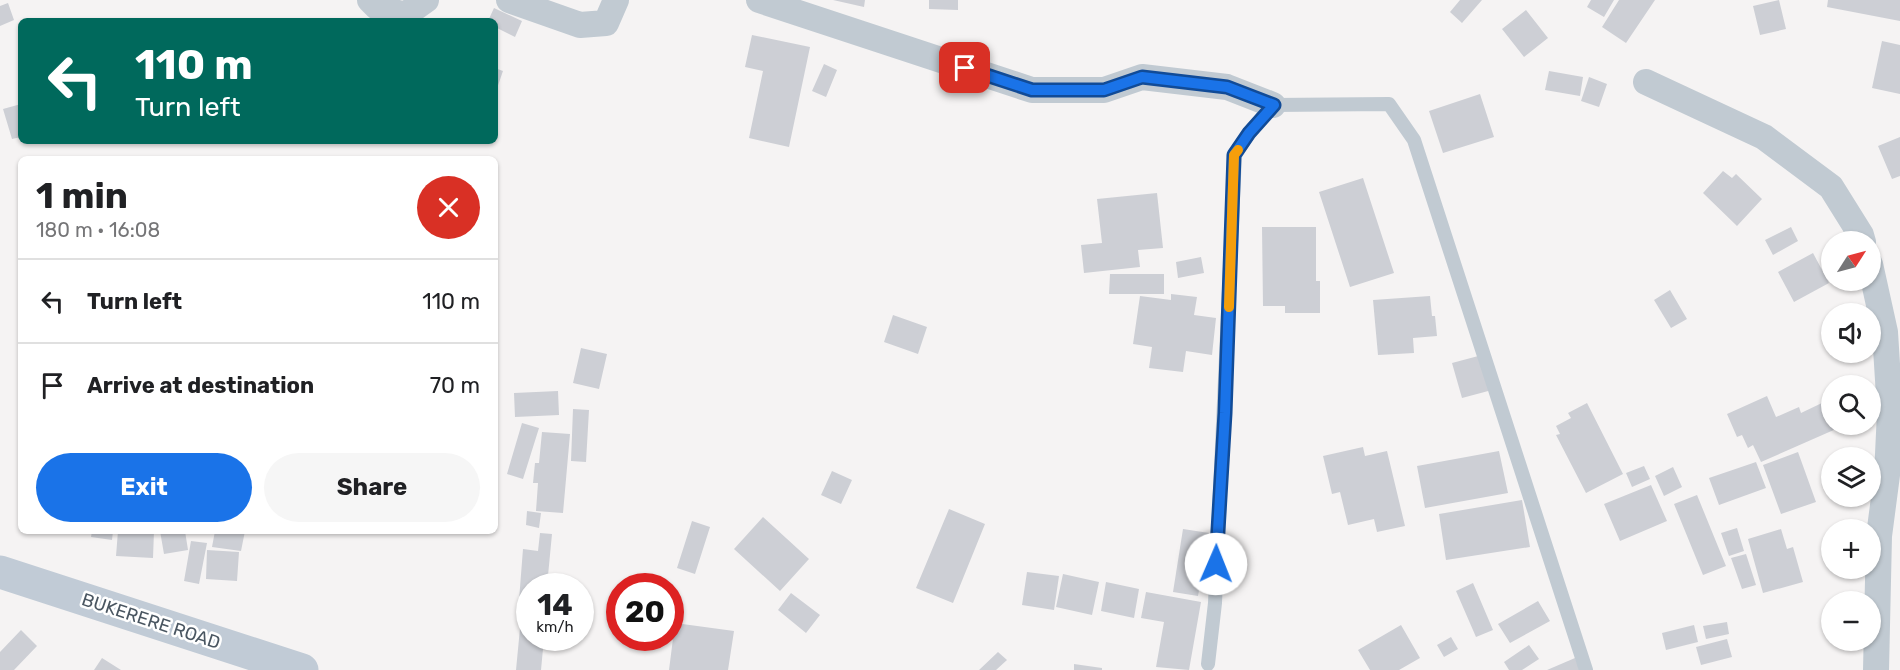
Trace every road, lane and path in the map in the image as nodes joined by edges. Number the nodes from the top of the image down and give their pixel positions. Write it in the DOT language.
graph roads {
  1 [pos="370,0"];
  2 [pos="426,0"];
  3 [pos="509,0"];
  4 [pos="616,0"];
  5 [pos="759,0"];
  6 [pos="1646,82"];
  7 [pos="1274,105"];
  8 [pos="1858,231"];
  9 [pos="1876,291"];
  10 [pos="0,572"];
  11 [pos="1208,664"];
  12 [pos="302,670"];
  13 [pos="1586,670"];
  14 [pos="1876,670"];
  1 -- 2 [label="street"];
  3 -- 4 [label="street"];
  5 -- 7 [label="street"];
  6 -- 8 [label="street"];
  7 -- 11 [label="lane"];
  7 -- 13 [label="lane"];
  9 -- 14 [label="street"];
  10 -- 12 [label="street, BUKERERE ROAD"];
}
